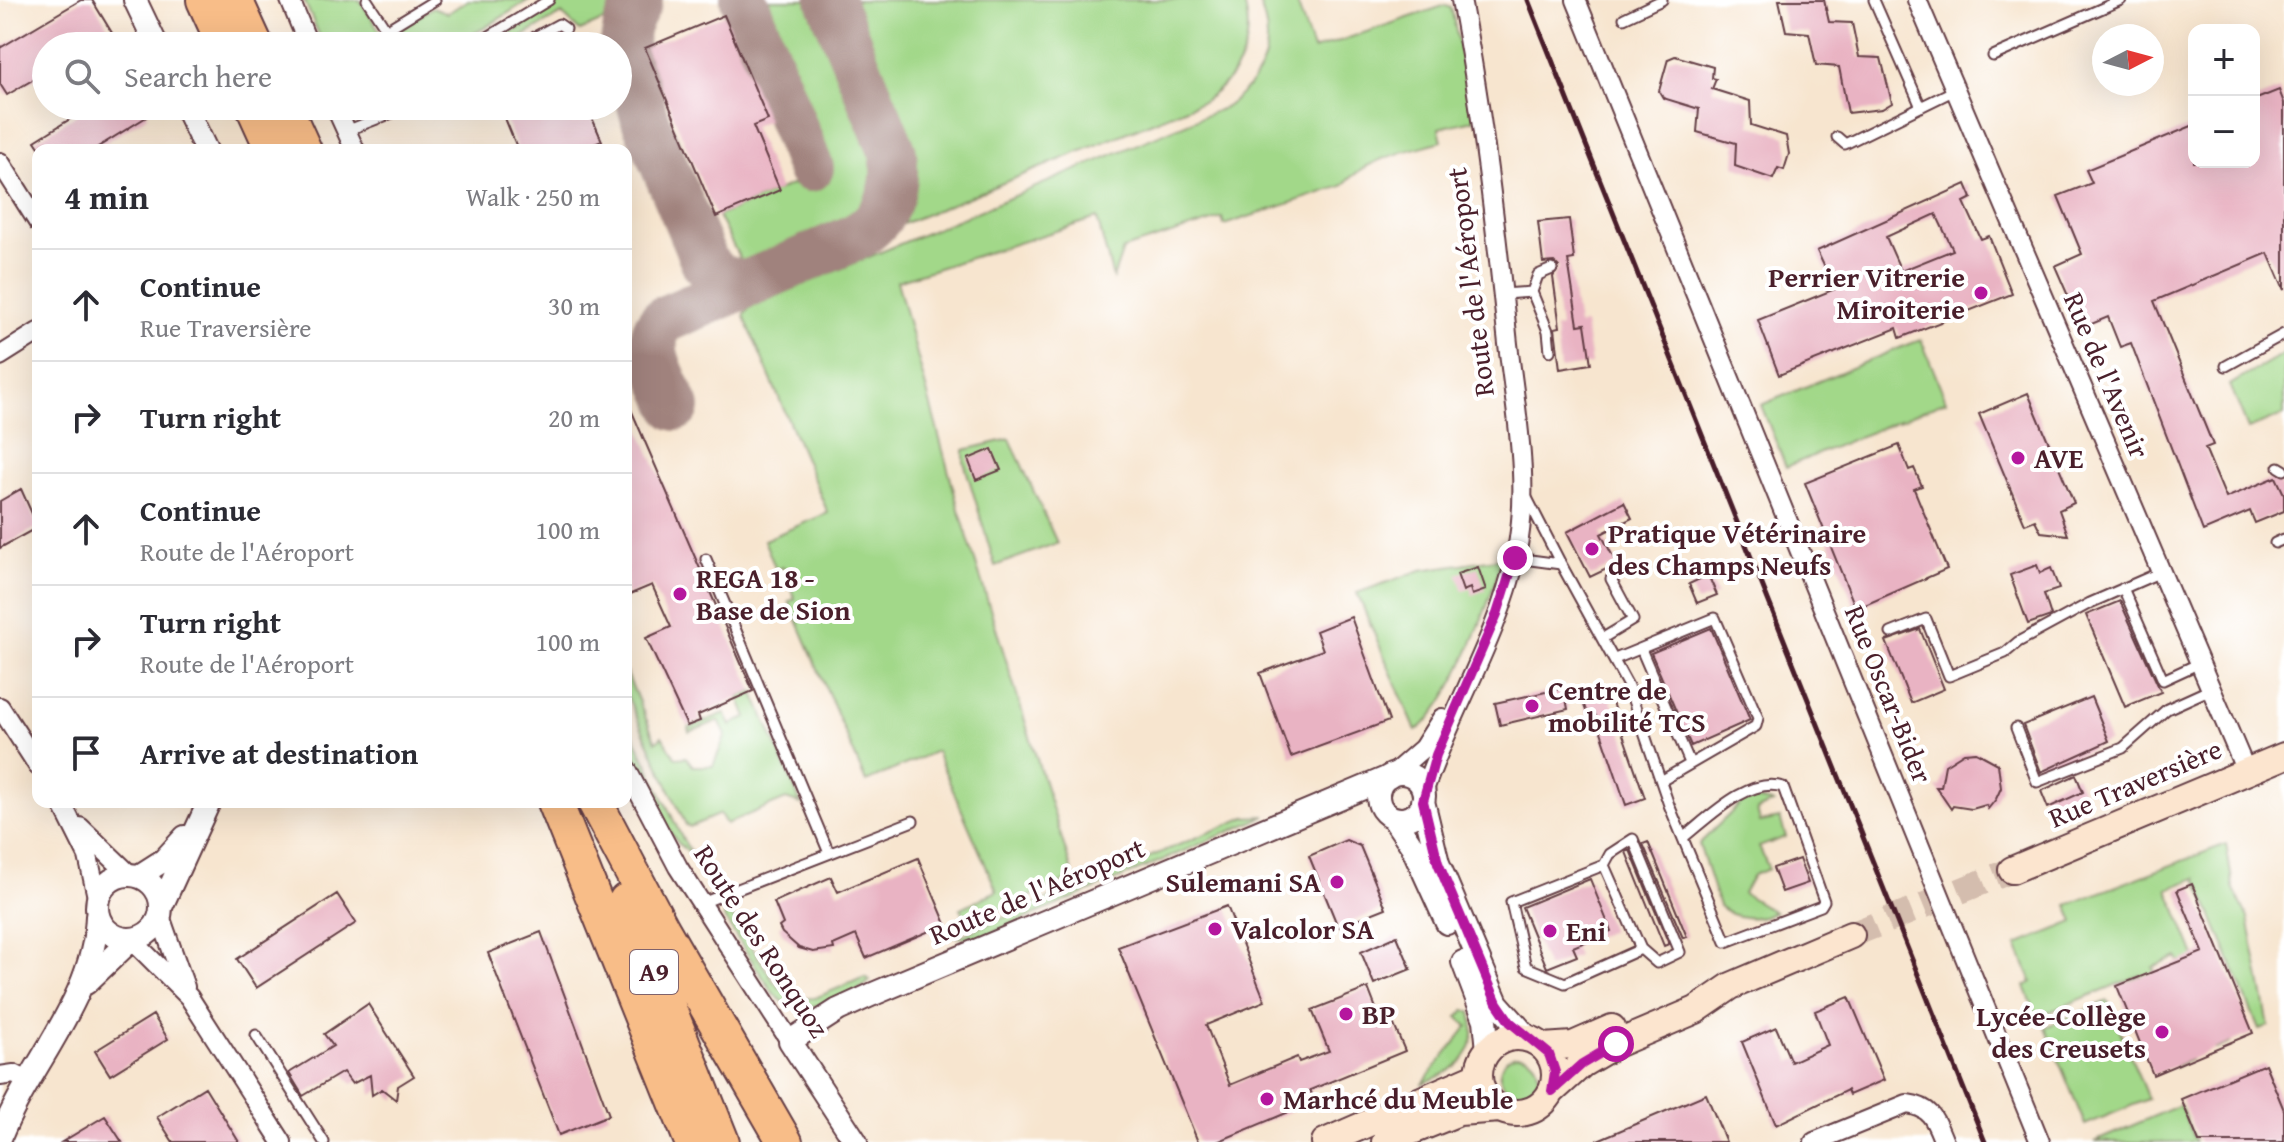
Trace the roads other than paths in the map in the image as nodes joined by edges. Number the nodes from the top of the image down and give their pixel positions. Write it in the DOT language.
graph roads {
  1 [pos="135,0"];
  2 [pos="204,0"];
  3 [pos="235,0"];
  4 [pos="290,0"];
  5 [pos="367,0"];
  6 [pos="435,0"];
  7 [pos="549,0"];
  8 [pos="1461,0"];
  9 [pos="1576,0"];
  10 [pos="1662,0"];
  11 [pos="1874,0"];
  12 [pos="1917,0"];
  13 [pos="2121,0"];
  14 [pos="1624,18"];
  15 [pos="566,29"];
  16 [pos="386,30"];
  17 [pos="150,32"];
  18 [pos="219,32"];
  19 [pos="250,32"];
  20 [pos="303,32"];
  21 [pos="496,32"];
  22 [pos="544,32"];
  23 [pos="1993,56"];
  24 [pos="1955,90"];
  25 [pos="1921,107"];
  26 [pos="192,120"];
  27 [pos="259,120"];
  28 [pos="290,120"];
  29 [pos="341,120"];
  30 [pos="374,120"];
  31 [pos="346,131"];
  32 [pos="1837,137"];
  33 [pos="203,144"];
  34 [pos="270,144"];
  35 [pos="301,144"];
  36 [pos="352,144"];
  37 [pos="0,162"];
  38 [pos="32,213"];
  39 [pos="1552,269"];
  40 [pos="1532,292"];
  41 [pos="1503,294"];
  42 [pos="2284,334"];
  43 [pos="32,336"];
  44 [pos="1550,351"];
  45 [pos="0,356"];
  46 [pos="2226,366"];
  47 [pos="1523,489"];
  48 [pos="1515,558"];
  49 [pos="706,559"];
  50 [pos="1561,564"];
  51 [pos="2161,572"];
  52 [pos="1611,579"];
  53 [pos="2123,588"];
  54 [pos="1891,633"];
  55 [pos="1603,638"];
  56 [pos="1641,649"];
  57 [pos="1615,659"];
  58 [pos="2200,663"];
  59 [pos="1468,679"];
  60 [pos="2211,689"];
  61 [pos="0,707"];
  62 [pos="2016,728"];
  63 [pos="2284,756"];
  64 [pos="32,757"];
  65 [pos="1690,763"];
  66 [pos="2246,771"];
  67 [pos="1391,776"];
  68 [pos="632,780"];
  69 [pos="1661,781"];
  70 [pos="1423,797"];
  71 [pos="557,808"];
  72 [pos="587,808"];
  73 [pos="598,808"];
  74 [pos="66,809"];
  75 [pos="205,810"];
  76 [pos="1314,810"];
  77 [pos="1389,816"];
  78 [pos="913,821"];
  79 [pos="1684,837"];
  80 [pos="829,853"];
  81 [pos="1604,865"];
  82 [pos="2012,870"];
  83 [pos="134,875"];
  84 [pos="702,903"];
  85 [pos="97,907"];
  86 [pos="161,912"];
  87 [pos="1851,935"];
  88 [pos="132,940"];
  89 [pos="1641,949"];
  90 [pos="1731,986"];
  91 [pos="83,987"];
  92 [pos="189,997"];
  93 [pos="256,1035"];
  94 [pos="790,1041"];
  95 [pos="1536,1043"];
  96 [pos="1488,1050"];
  97 [pos="1479,1075"];
  98 [pos="0,1076"];
  99 [pos="26,1080"];
  100 [pos="1552,1091"];
  101 [pos="1500,1109"];
  102 [pos="1416,1135"];
  103 [pos="0,1138"];
  104 [pos="282,1142"];
  105 [pos="324,1142"];
  106 [pos="692,1142"];
  107 [pos="722,1142"];
  108 [pos="785,1142"];
  109 [pos="856,1142"];
  110 [pos="1325,1142"];
  111 [pos="1385,1142"];
  112 [pos="1814,1142"];
  113 [pos="1944,1142"];
  114 [pos="2040,1142"];
  1 -- 17 [label="street"];
  2 -- 18 [label="highway"];
  3 -- 19 [label="highway"];
  4 -- 20 [label="street"];
  5 -- 16 [label="lane"];
  6 -- 16 [label="lane"];
  7 -- 21 [label="lane"];
  8 -- 41 [label="street, Route de l'Aéroport"];
  9 -- 114 [label="street, Rue Oscar-Bider"];
  10 -- 14 [label="lane"];
  11 -- 25 [label="lane"];
  12 -- 24 [label="street, Rue de l'Avenir"];
  13 -- 23 [label="lane"];
  15 -- 22 [label="lane"];
  24 -- 25 [label="lane"];
  24 -- 51 [label="street, Rue de l'Avenir"];
  25 -- 32 [label="lane"];
  26 -- 33 [label="street"];
  27 -- 34 [label="highway"];
  28 -- 35 [label="highway"];
  29 -- 31 [label="street"];
  30 -- 31 [label="lane"];
  31 -- 36 [label="street"];
  37 -- 38 [label="street"];
  39 -- 40 [label="lane"];
  40 -- 41 [label="lane"];
  40 -- 44 [label="lane"];
  41 -- 47 [label="street, Route de l'Aéroport"];
  42 -- 46 [label="lane"];
  43 -- 45 [label="street"];
  47 -- 48 [label="street, Route de l'Aéroport"];
  47 -- 50 [label="lane"];
  48 -- 50 [label="lane"];
  48 -- 59 [label="street, Route de l'Aéroport"];
  49 -- 80 [label="lane"];
  50 -- 55 [label="lane"];
  51 -- 53 [label="lane"];
  51 -- 58 [label="street, Rue de l'Avenir"];
  52 -- 55 [label="lane"];
  53 -- 54 [label="lane"];
  53 -- 58 [label="lane"];
  55 -- 57 [label="lane"];
  56 -- 57 [label="lane"];
  56 -- 65 [label="lane"];
  56 -- 65 [label="lane"];
  57 -- 69 [label="lane"];
  58 -- 60 [label="street, Rue de l'Avenir"];
  59 -- 67 [label="street, Route de l'Aéroport"];
  59 -- 70 [label="street, Route de l'Aéroport"];
  60 -- 62 [label="lane"];
  60 -- 66 [label="street, Rue de l'Avenir"];
  61 -- 64 [label="street"];
  63 -- 66 [label="main road, Rue Traversière"];
  65 -- 69 [label="lane"];
  66 -- 82 [label="main road, Rue Traversière"];
  67 -- 70 [label="street"];
  67 -- 76 [label="street, Route de l'Aéroport"];
  67 -- 77 [label="street"];
  68 -- 84 [label="street, Route des Ronquoz"];
  69 -- 79 [label="lane"];
  70 -- 77 [label="street"];
  70 -- 95 [label="street"];
  71 -- 106 [label="highway, A9"];
  72 -- 107 [label="highway, A9"];
  73 -- 108 [label="highway"];
  74 -- 83 [label="street"];
  74 -- 85 [label="street"];
  75 -- 83 [label="street"];
  75 -- 86 [label="street"];
  76 -- 77 [label="street, Route de l'Aéroport"];
  76 -- 94 [label="street, Route de l'Aéroport"];
  77 -- 96 [label="street"];
  78 -- 80 [label="lane"];
  79 -- 79 [label="lane"];
  80 -- 84 [label="lane"];
  81 -- 89 [label="lane"];
  81 -- 89 [label="lane"];
  81 -- 89 [label="lane"];
  83 -- 85 [label="street"];
  83 -- 86 [label="street"];
  84 -- 94 [label="street, Route des Ronquoz"];
  85 -- 88 [label="street"];
  85 -- 91 [label="street"];
  86 -- 88 [label="street"];
  86 -- 92 [label="street"];
  87 -- 90 [label="main road"];
  88 -- 91 [label="street"];
  88 -- 92 [label="street"];
  90 -- 95 [label="main road"];
  90 -- 100 [label="main road"];
  91 -- 99 [label="street"];
  92 -- 104 [label="street"];
  93 -- 105 [label="lane"];
  94 -- 109 [label="street, Route des Ronquoz"];
  95 -- 96 [label="main road"];
  95 -- 100 [label="main road"];
  96 -- 97 [label="main road"];
  97 -- 101 [label="main road"];
  97 -- 110 [label="main road"];
  98 -- 99 [label="street"];
  99 -- 103 [label="street"];
  100 -- 101 [label="main road"];
  101 -- 102 [label="main road"];
  102 -- 111 [label="main road"];
  112 -- 113 [label="street"];
}
